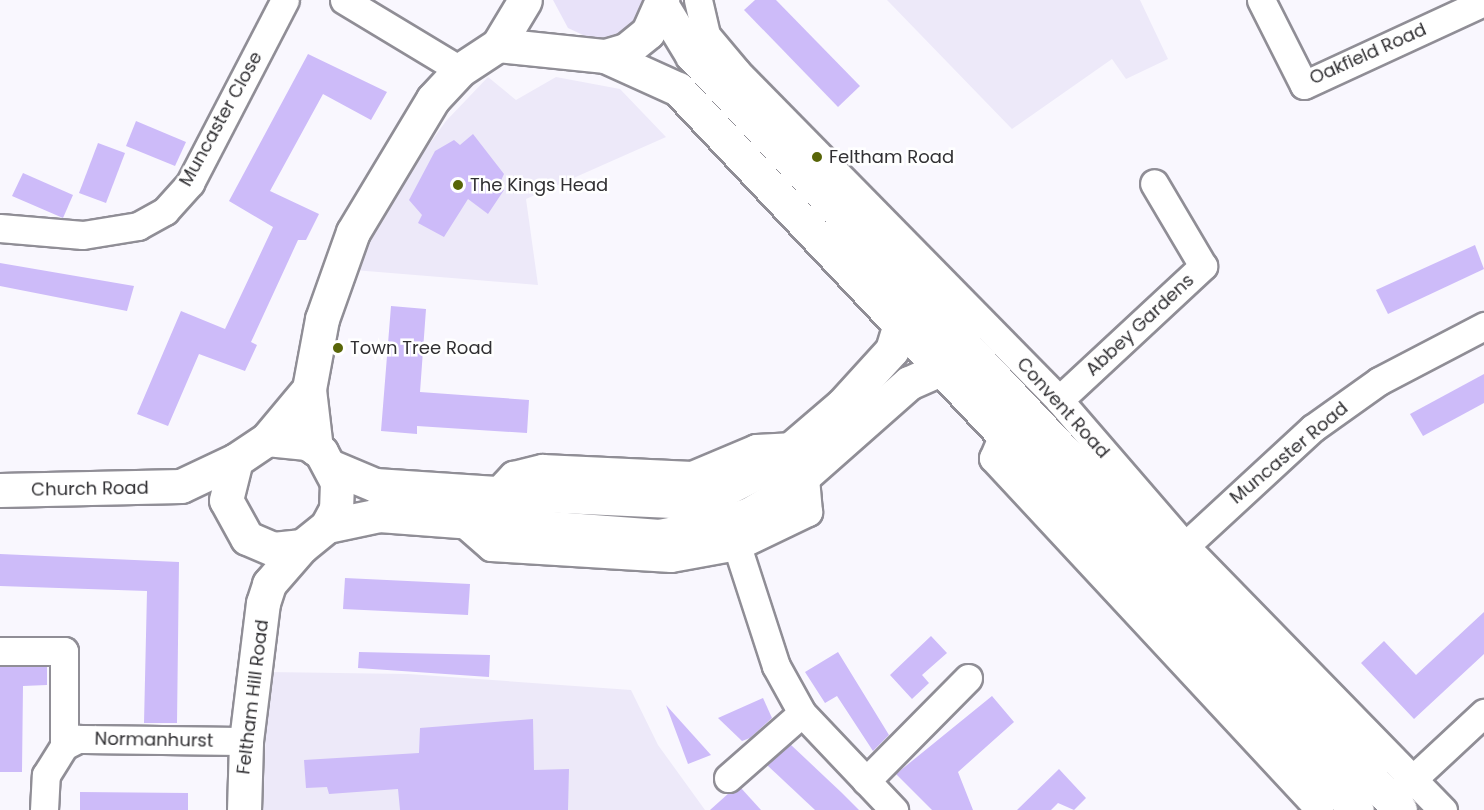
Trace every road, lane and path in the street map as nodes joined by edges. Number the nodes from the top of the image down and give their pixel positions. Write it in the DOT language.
graph roads {
  1 [pos="285,0"];
  2 [pos="345,0"];
  3 [pos="525,0"];
  4 [pos="532,0"];
  5 [pos="698,0"];
  6 [pos="1261,0"];
  7 [pos="661,2"];
  8 [pos="1484,2"];
  9 [pos="498,45"];
  10 [pos="570,51"];
  11 [pos="605,56"];
  12 [pos="460,70"];
  13 [pos="1154,183"];
  14 [pos="0,228"];
  15 [pos="1484,326"];
  16 [pos="899,327"];
  17 [pos="940,369"];
  18 [pos="309,389"];
  19 [pos="1059,400"];
  20 [pos="1002,437"];
  21 [pos="267,439"];
  22 [pos="324,458"];
  23 [pos="236,460"];
  24 [pos="800,460"];
  25 [pos="181,486"];
  26 [pos="0,489"];
  27 [pos="229,512"];
  28 [pos="460,520"];
  29 [pos="315,536"];
  30 [pos="260,543"];
  31 [pos="737,546"];
  32 [pos="1177,553"];
  33 [pos="269,584"];
  34 [pos="0,651"];
  35 [pos="968,678"];
  36 [pos="802,713"];
  37 [pos="1484,713"];
  38 [pos="246,741"];
  39 [pos="64,746"];
  40 [pos="729,778"];
  41 [pos="866,781"];
  42 [pos="1401,796"];
  43 [pos="44,810"];
  44 [pos="244,810"];
  45 [pos="894,810"];
  46 [pos="1320,810"];
  47 [pos="1357,810"];
  48 [pos="1443,810"];
  1 -- 14 [label="street, Muncaster Close"];
  2 -- 12 [label="street"];
  3 -- 9 [label="main road"];
  4 -- 10 [label="main road"];
  5 -- 19 [label="street, Convent Road"];
  6 -- 8 [label="street, Oakfield Road"];
  7 -- 11 [label="main road"];
  7 -- 32 [label="main road, Convent Road"];
  9 -- 10 [label="main road"];
  9 -- 12 [label="main road"];
  10 -- 11 [label="main road"];
  11 -- 16 [label="main road"];
  12 -- 18 [label="main road"];
  13 -- 19 [label="street, Abbey Gardens"];
  15 -- 32 [label="street, Muncaster Road"];
  16 -- 17 [label="main road"];
  16 -- 24 [label="main road"];
  17 -- 20 [label="main road"];
  17 -- 24 [label="main road"];
  18 -- 21 [label="main road"];
  18 -- 22 [label="main road"];
  19 -- 32 [label="street, Convent Road"];
  20 -- 46 [label="street"];
  20 -- 47 [label="main road"];
  21 -- 22 [label="main road"];
  21 -- 23 [label="main road"];
  22 -- 24 [label="main road"];
  22 -- 29 [label="main road"];
  23 -- 25 [label="main road, Church Road"];
  23 -- 27 [label="main road"];
  24 -- 28 [label="main road"];
  24 -- 31 [label="street"];
  25 -- 26 [label="main road, Church Road"];
  25 -- 27 [label="main road, Church Road"];
  27 -- 30 [label="main road"];
  28 -- 29 [label="main road"];
  28 -- 31 [label="street"];
  29 -- 30 [label="main road"];
  29 -- 33 [label="main road, Feltham Hill Road"];
  30 -- 33 [label="main road, Feltham Hill Road"];
  31 -- 36 [label="street"];
  32 -- 42 [label="main road, Convent Road"];
  33 -- 38 [label="main road, Feltham Hill Road"];
  34 -- 39 [label="street"];
  35 -- 41 [label="street"];
  36 -- 40 [label="street"];
  36 -- 41 [label="street"];
  37 -- 42 [label="street"];
  38 -- 39 [label="street, Normanhurst"];
  38 -- 44 [label="main road, Feltham Hill Road"];
  39 -- 43 [label="street"];
  41 -- 45 [label="street"];
  42 -- 48 [label="street, Convent Road"];
}
